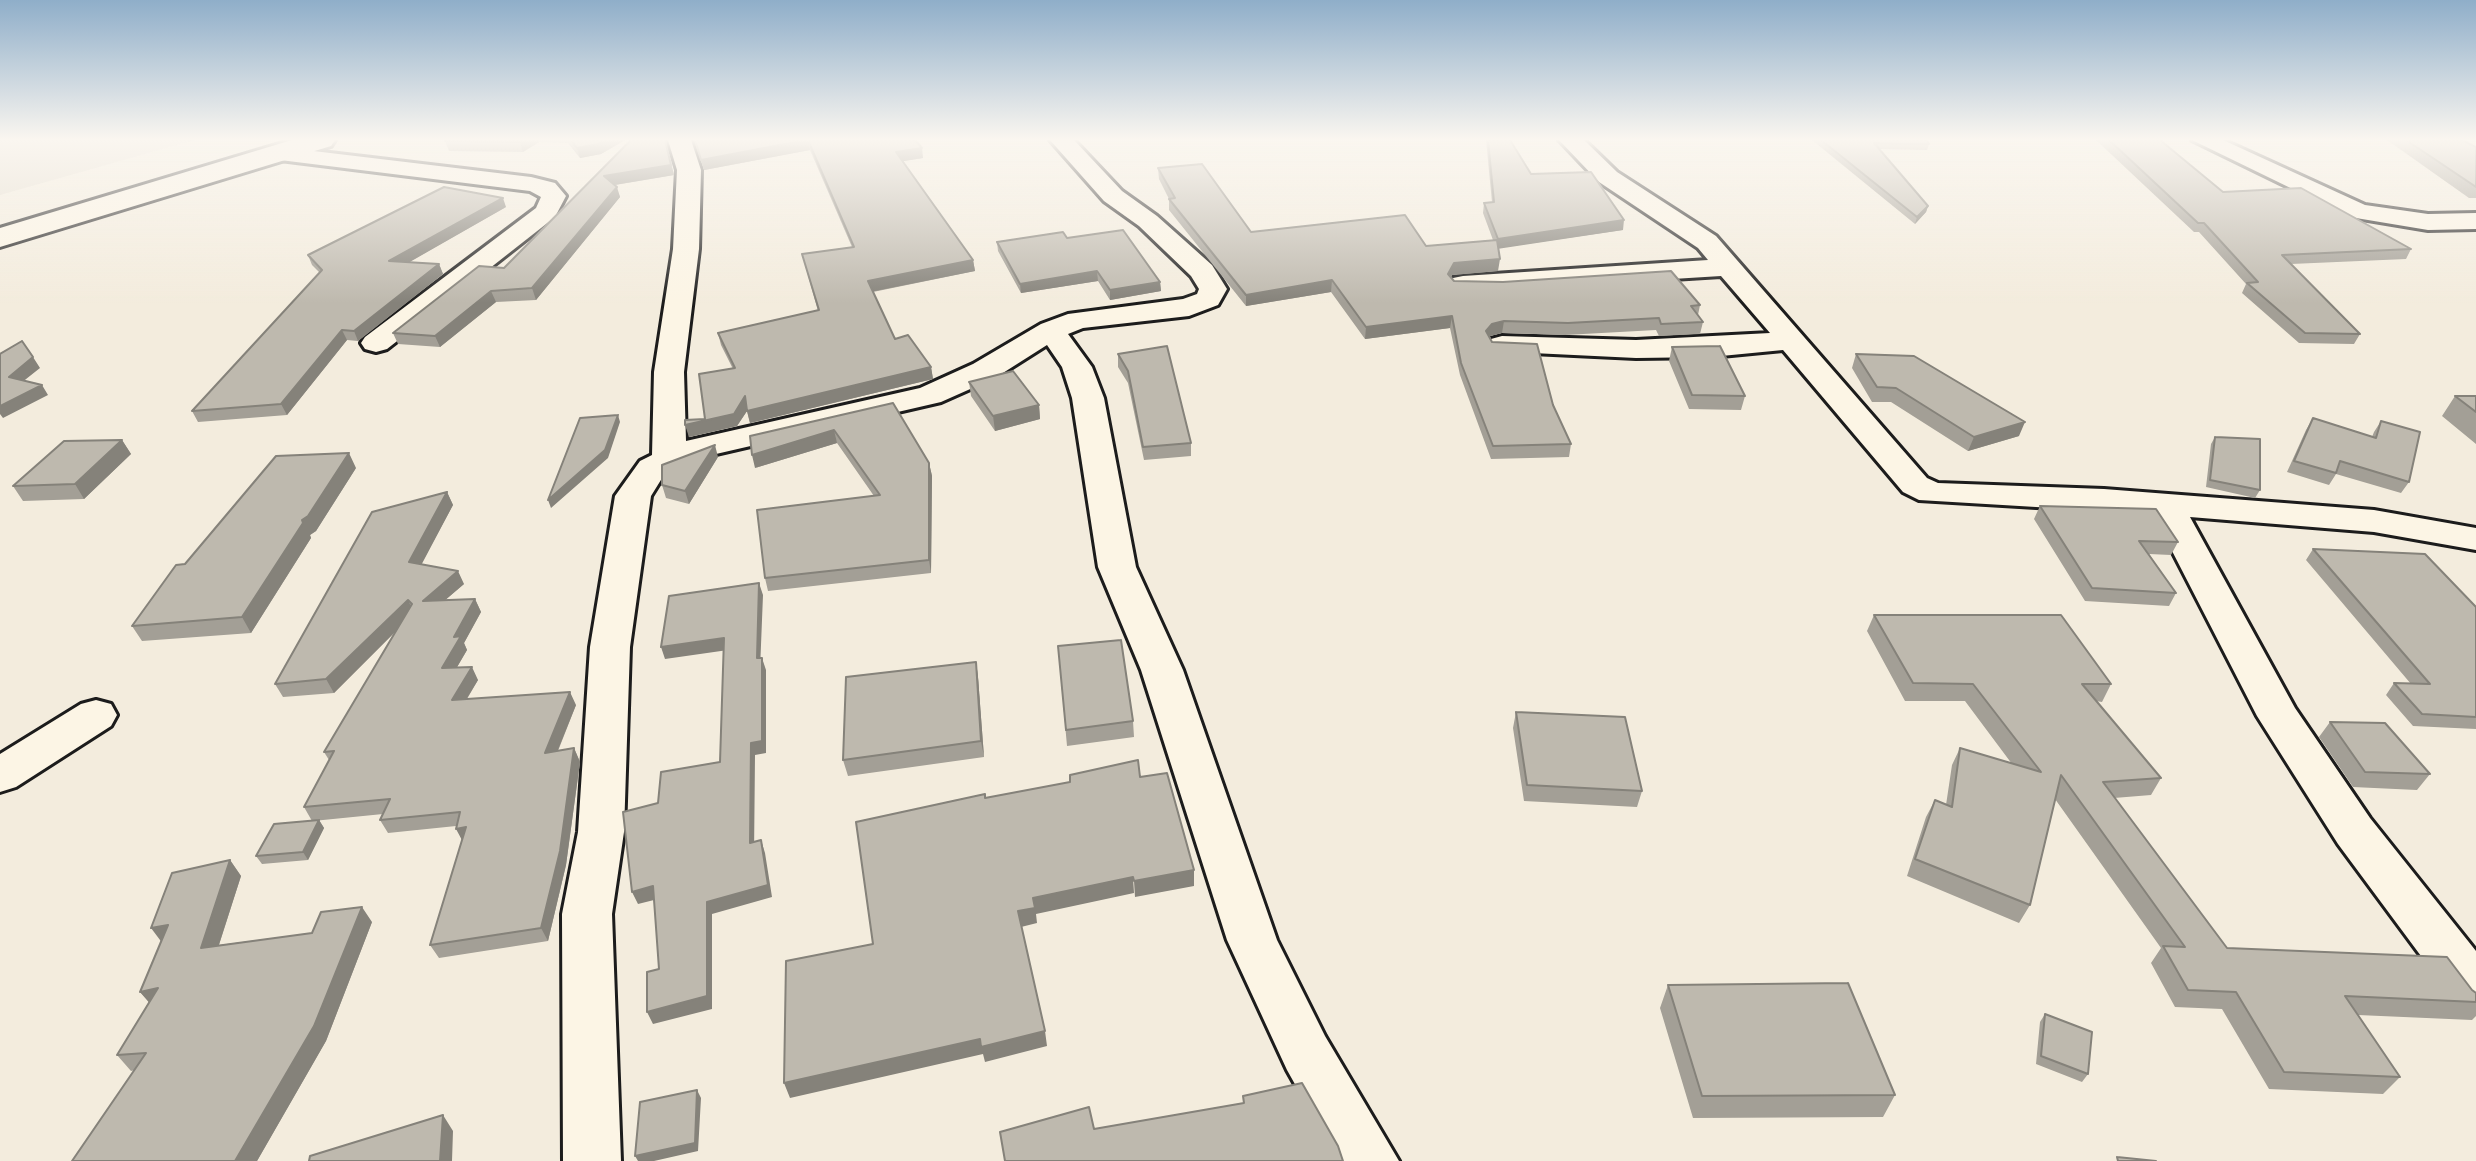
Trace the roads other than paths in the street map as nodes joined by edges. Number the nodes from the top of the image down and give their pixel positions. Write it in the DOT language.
graph roads {
  1 [pos="77,194"];
  2 [pos="146,194"];
  3 [pos="552,194"];
  4 [pos="688,194"];
  5 [pos="1111,194"];
  6 [pos="1636,194"];
  7 [pos="2320,194"];
  8 [pos="0,218"];
  9 [pos="2476,221"];
  10 [pos="0,238"];
  11 [pos="1727,267"];
  12 [pos="1463,284"];
  13 [pos="1051,330"];
  14 [pos="1794,340"];
  15 [pos="376,343"];
  16 [pos="1502,345"];
  17 [pos="669,458"];
  18 [pos="2166,505"];
  19 [pos="2476,539"];
  20 [pos="96,715"];
  21 [pos="0,775"];
  22 [pos="2476,990"];
  23 [pos="592,1161"];
  24 [pos="1370,1161"];
  1 -- 8 [label="highway"];
  2 -- 10 [label="highway"];
  3 -- 15 [label="street"];
  4 -- 17 [label="street"];
  5 -- 13 [label="street"];
  6 -- 11 [label="street"];
  7 -- 9 [label="street"];
  11 -- 12 [label="street"];
  11 -- 14 [label="street"];
  13 -- 17 [label="street"];
  13 -- 24 [label="street"];
  14 -- 16 [label="street"];
  14 -- 18 [label="street"];
  17 -- 23 [label="street"];
  18 -- 19 [label="street"];
  18 -- 22 [label="street"];
  20 -- 21 [label="street"];
}
